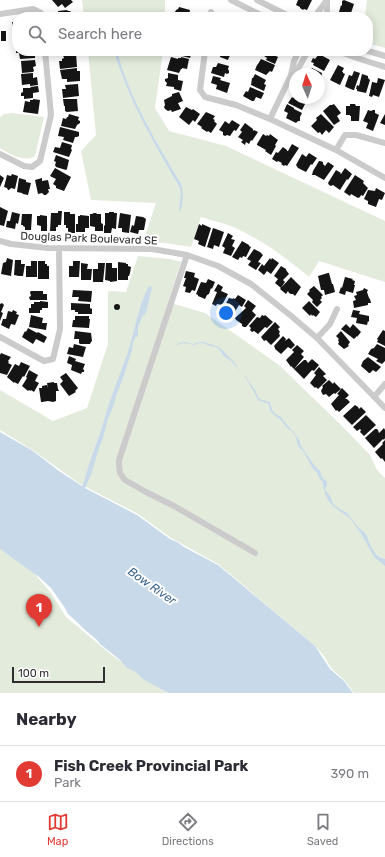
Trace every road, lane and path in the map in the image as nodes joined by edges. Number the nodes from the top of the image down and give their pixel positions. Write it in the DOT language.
graph roads {
  1 [pos="232,0"];
  2 [pos="257,0"];
  3 [pos="12,12"];
  4 [pos="13,12"];
  5 [pos="40,12"];
  6 [pos="256,12"];
  7 [pos="282,12"];
  8 [pos="318,12"];
  9 [pos="327,12"];
  10 [pos="0,14"];
  11 [pos="373,52"];
  12 [pos="45,56"];
  13 [pos="204,56"];
  14 [pos="296,56"];
  15 [pos="305,56"];
  16 [pos="352,56"];
  17 [pos="385,56"];
  18 [pos="385,67"];
  19 [pos="292,68"];
  20 [pos="298,68"];
  21 [pos="289,79"];
  22 [pos="270,119"];
  23 [pos="385,143"];
  24 [pos="336,150"];
  25 [pos="0,154"];
  26 [pos="385,178"];
  27 [pos="0,241"];
  28 [pos="59,248"];
  29 [pos="187,255"];
  30 [pos="337,309"];
  31 [pos="0,337"];
  32 [pos="317,338"];
  33 [pos="385,384"];
  34 [pos="374,397"];
  35 [pos="385,408"];
  36 [pos="255,553"];
  1 -- 6 [label="street"];
  2 -- 7 [label="street"];
  3 -- 10 [label="street"];
  4 -- 5 [label="street"];
  8 -- 9 [label="street"];
  11 -- 17 [label="street"];
  12 -- 25 [label="street"];
  13 -- 22 [label="street"];
  14 -- 19 [label="street"];
  15 -- 20 [label="street"];
  16 -- 18 [label="street"];
  21 -- 22 [label="street"];
  22 -- 24 [label="street"];
  23 -- 24 [label="street"];
  24 -- 26 [label="street"];
  27 -- 28 [label="street, Douglas Park Boulevard SE"];
  28 -- 29 [label="street, Douglas Park Boulevard SE"];
  28 -- 31 [label="street"];
  29 -- 32 [label="street, Douglas Park Boulevard SE"];
  29 -- 36 [label="street"];
  30 -- 32 [label="street"];
  32 -- 34 [label="street, Douglas Park Boulevard SE"];
  33 -- 34 [label="street"];
  34 -- 35 [label="street, Douglas Park Boulevard SE"];
}
